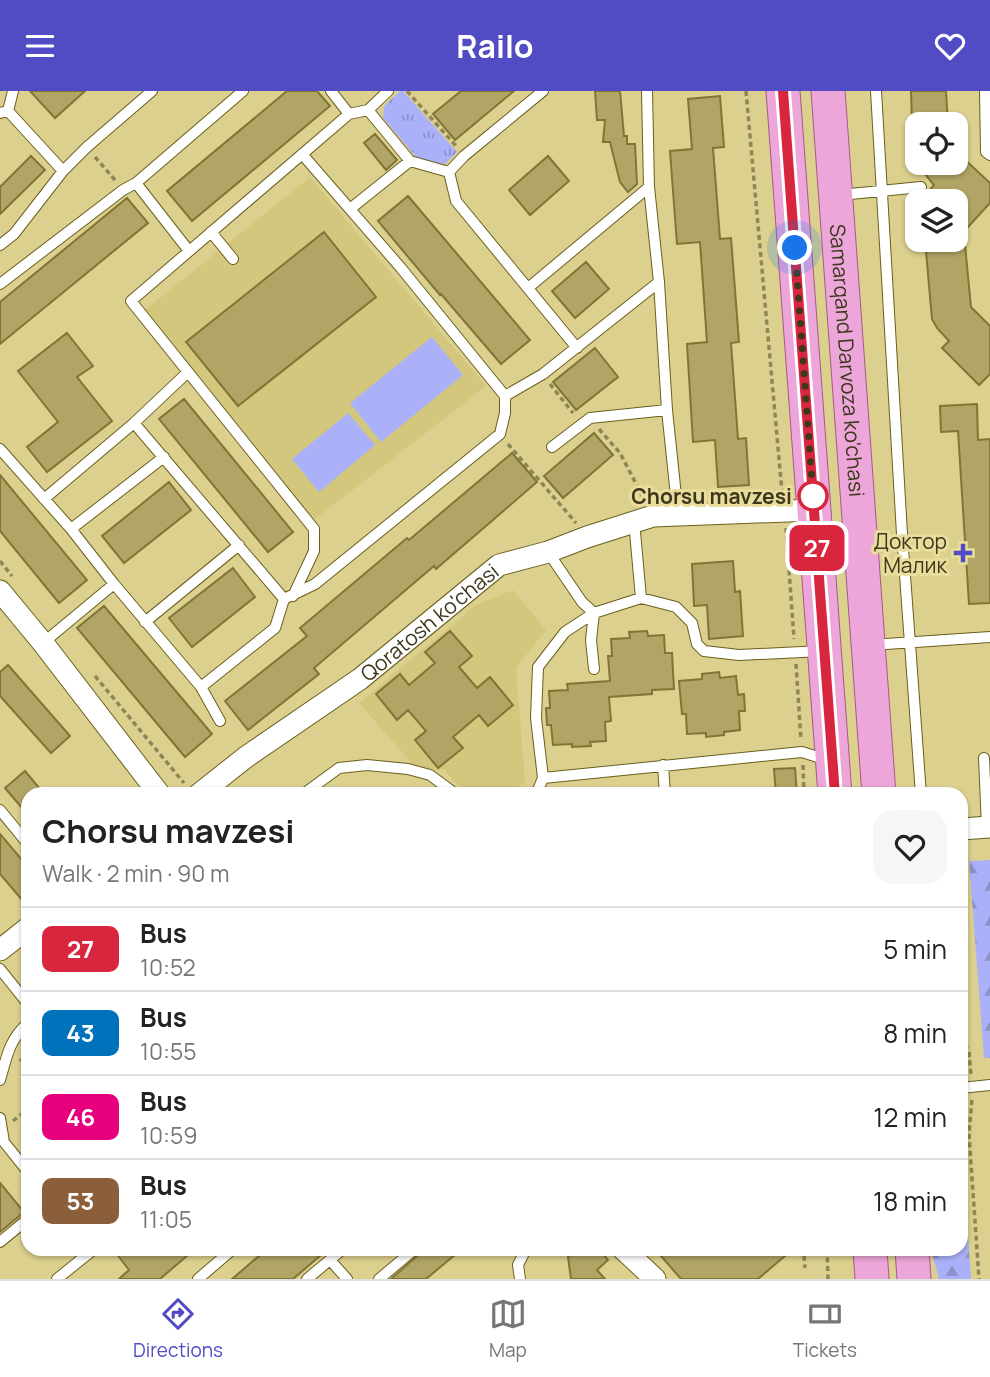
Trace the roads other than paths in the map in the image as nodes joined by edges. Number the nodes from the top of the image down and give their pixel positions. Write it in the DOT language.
graph roads {
  1 [pos="13,91"];
  2 [pos="152,91"];
  3 [pos="243,91"];
  4 [pos="331,91"];
  5 [pos="388,91"];
  6 [pos="542,91"];
  7 [pos="647,91"];
  8 [pos="783,91"];
  9 [pos="828,91"];
  10 [pos="876,91"];
  11 [pos="985,91"];
  12 [pos="368,110"];
  13 [pos="4,112"];
  14 [pos="349,114"];
  15 [pos="302,154"];
  16 [pos="990,155"];
  17 [pos="410,161"];
  18 [pos="64,171"];
  19 [pos="449,172"];
  20 [pos="136,183"];
  21 [pos="649,187"];
  22 [pos="921,187"];
  23 [pos="881,191"];
  24 [pos="835,196"];
  25 [pos="350,209"];
  26 [pos="211,233"];
  27 [pos="0,245"];
  28 [pos="189,251"];
  29 [pos="233,259"];
  30 [pos="659,282"];
  31 [pos="0,284"];
  32 [pos="528,288"];
  33 [pos="577,348"];
  34 [pos="188,372"];
  35 [pos="505,396"];
  36 [pos="667,410"];
  37 [pos="134,423"];
  38 [pos="552,447"];
  39 [pos="0,449"];
  40 [pos="164,457"];
  41 [pos="44,499"];
  42 [pos="799,510"];
  43 [pos="678,515"];
  44 [pos="643,519"];
  45 [pos="71,529"];
  46 [pos="239,545"];
  47 [pos="548,552"];
  48 [pos="114,584"];
  49 [pos="8,586"];
  50 [pos="288,598"];
  51 [pos="641,598"];
  52 [pos="594,613"];
  53 [pos="145,622"];
  54 [pos="990,637"];
  55 [pos="910,642"];
  56 [pos="43,643"];
  57 [pos="868,645"];
  58 [pos="810,652"];
  59 [pos="594,669"];
  60 [pos="201,687"];
  61 [pos="220,721"];
  62 [pos="818,757"];
  63 [pos="876,758"];
  64 [pos="984,758"];
  65 [pos="663,765"];
  66 [pos="543,778"];
  67 [pos="154,787"];
  68 [pos="194,787"];
  69 [pos="313,787"];
  70 [pos="446,787"];
  71 [pos="539,787"];
  72 [pos="664,787"];
  73 [pos="831,787"];
  74 [pos="878,787"];
  75 [pos="920,787"];
  76 [pos="0,810"];
  77 [pos="989,827"];
  78 [pos="968,828"];
  79 [pos="21,836"];
  80 [pos="21,934"];
  81 [pos="0,950"];
  82 [pos="0,969"];
  83 [pos="21,995"];
  84 [pos="21,1029"];
  85 [pos="0,1080"];
  86 [pos="990,1085"];
  87 [pos="968,1087"];
  88 [pos="0,1118"];
  89 [pos="21,1163"];
  90 [pos="21,1225"];
  91 [pos="0,1242"];
  92 [pos="85,1256"];
  93 [pos="225,1256"];
  94 [pos="335,1256"];
  95 [pos="407,1256"];
  96 [pos="522,1256"];
  97 [pos="631,1256"];
  98 [pos="870,1256"];
  99 [pos="912,1256"];
  100 [pos="330,1260"];
  101 [pos="57,1279"];
  102 [pos="198,1279"];
  103 [pos="307,1279"];
  104 [pos="347,1279"];
  105 [pos="379,1279"];
  106 [pos="520,1279"];
  107 [pos="654,1279"];
  108 [pos="872,1279"];
  109 [pos="914,1279"];
  1 -- 13 [label="lane"];
  2 -- 18 [label="lane"];
  3 -- 20 [label="lane"];
  4 -- 14 [label="lane"];
  5 -- 12 [label="lane"];
  6 -- 19 [label="lane"];
  7 -- 21 [label="lane"];
  8 -- 42 [label="main road, Samarqand Darvoza ko'chasi"];
  9 -- 24 [label="main road, Samarqand Darvoza ko'chasi"];
  10 -- 23 [label="lane"];
  11 -- 16 [label="lane"];
  12 -- 14 [label="lane"];
  12 -- 17 [label="lane"];
  13 -- 18 [label="lane"];
  14 -- 15 [label="lane"];
  15 -- 25 [label="lane"];
  15 -- 26 [label="lane"];
  17 -- 19 [label="lane"];
  17 -- 25 [label="lane"];
  18 -- 27 [label="lane"];
  19 -- 32 [label="lane"];
  20 -- 28 [label="lane"];
  20 -- 31 [label="lane"];
  21 -- 30 [label="lane"];
  21 -- 32 [label="lane"];
  22 -- 23 [label="lane"];
  23 -- 24 [label="lane"];
  23 -- 55 [label="lane"];
  24 -- 57 [label="main road, Samarqand Darvoza ko'chasi"];
  25 -- 35 [label="lane"];
  26 -- 28 [label="lane"];
  26 -- 29 [label="lane"];
  28 -- 34 [label="lane"];
  30 -- 33 [label="lane"];
  30 -- 36 [label="lane"];
  32 -- 33 [label="lane"];
  33 -- 35 [label="lane"];
  34 -- 37 [label="lane"];
  34 -- 50 [label="lane"];
  35 -- 50 [label="lane"];
  36 -- 38 [label="lane"];
  36 -- 43 [label="lane"];
  37 -- 40 [label="lane"];
  37 -- 41 [label="lane"];
  39 -- 41 [label="lane"];
  40 -- 45 [label="lane"];
  40 -- 46 [label="lane"];
  41 -- 45 [label="lane"];
  42 -- 43 [label="street, Qoratosh ko'chasi"];
  42 -- 58 [label="main road, Samarqand Darvoza ko'chasi"];
  43 -- 44 [label="street, Qoratosh ko'chasi"];
  44 -- 47 [label="street, Qoratosh ko'chasi"];
  44 -- 51 [label="lane"];
  45 -- 48 [label="lane"];
  46 -- 50 [label="lane"];
  46 -- 53 [label="lane"];
  47 -- 52 [label="lane"];
  47 -- 68 [label="street, Qoratosh ko'chasi"];
  48 -- 53 [label="lane"];
  48 -- 56 [label="lane"];
  49 -- 56 [label="street"];
  50 -- 60 [label="lane"];
  51 -- 52 [label="lane"];
  51 -- 58 [label="lane"];
  52 -- 59 [label="lane"];
  52 -- 66 [label="lane"];
  53 -- 60 [label="lane"];
  54 -- 55 [label="lane"];
  55 -- 57 [label="lane"];
  55 -- 75 [label="lane"];
  56 -- 67 [label="street"];
  57 -- 63 [label="main road, Samarqand Darvoza ko'chasi"];
  58 -- 62 [label="main road, Samarqand Darvoza ko'chasi"];
  60 -- 61 [label="lane"];
  62 -- 63 [label="main road"];
  62 -- 65 [label="lane"];
  62 -- 73 [label="main road, Samarqand Darvoza ko'chasi"];
  63 -- 74 [label="main road, Samarqand Darvoza ko'chasi"];
  64 -- 77 [label="lane"];
  65 -- 66 [label="lane"];
  65 -- 72 [label="lane"];
  66 -- 71 [label="lane"];
  69 -- 70 [label="lane"];
  76 -- 79 [label="lane"];
  77 -- 78 [label="street"];
  80 -- 81 [label="street"];
  82 -- 83 [label="lane"];
  84 -- 85 [label="lane"];
  86 -- 87 [label="lane"];
  88 -- 89 [label="lane"];
  90 -- 91 [label="lane"];
  92 -- 101 [label="lane"];
  93 -- 102 [label="lane"];
  94 -- 100 [label="lane"];
  95 -- 105 [label="lane"];
  96 -- 106 [label="lane"];
  97 -- 107 [label="street"];
  98 -- 108 [label="main road"];
  99 -- 109 [label="main road"];
  100 -- 103 [label="lane"];
  100 -- 104 [label="lane"];
}
